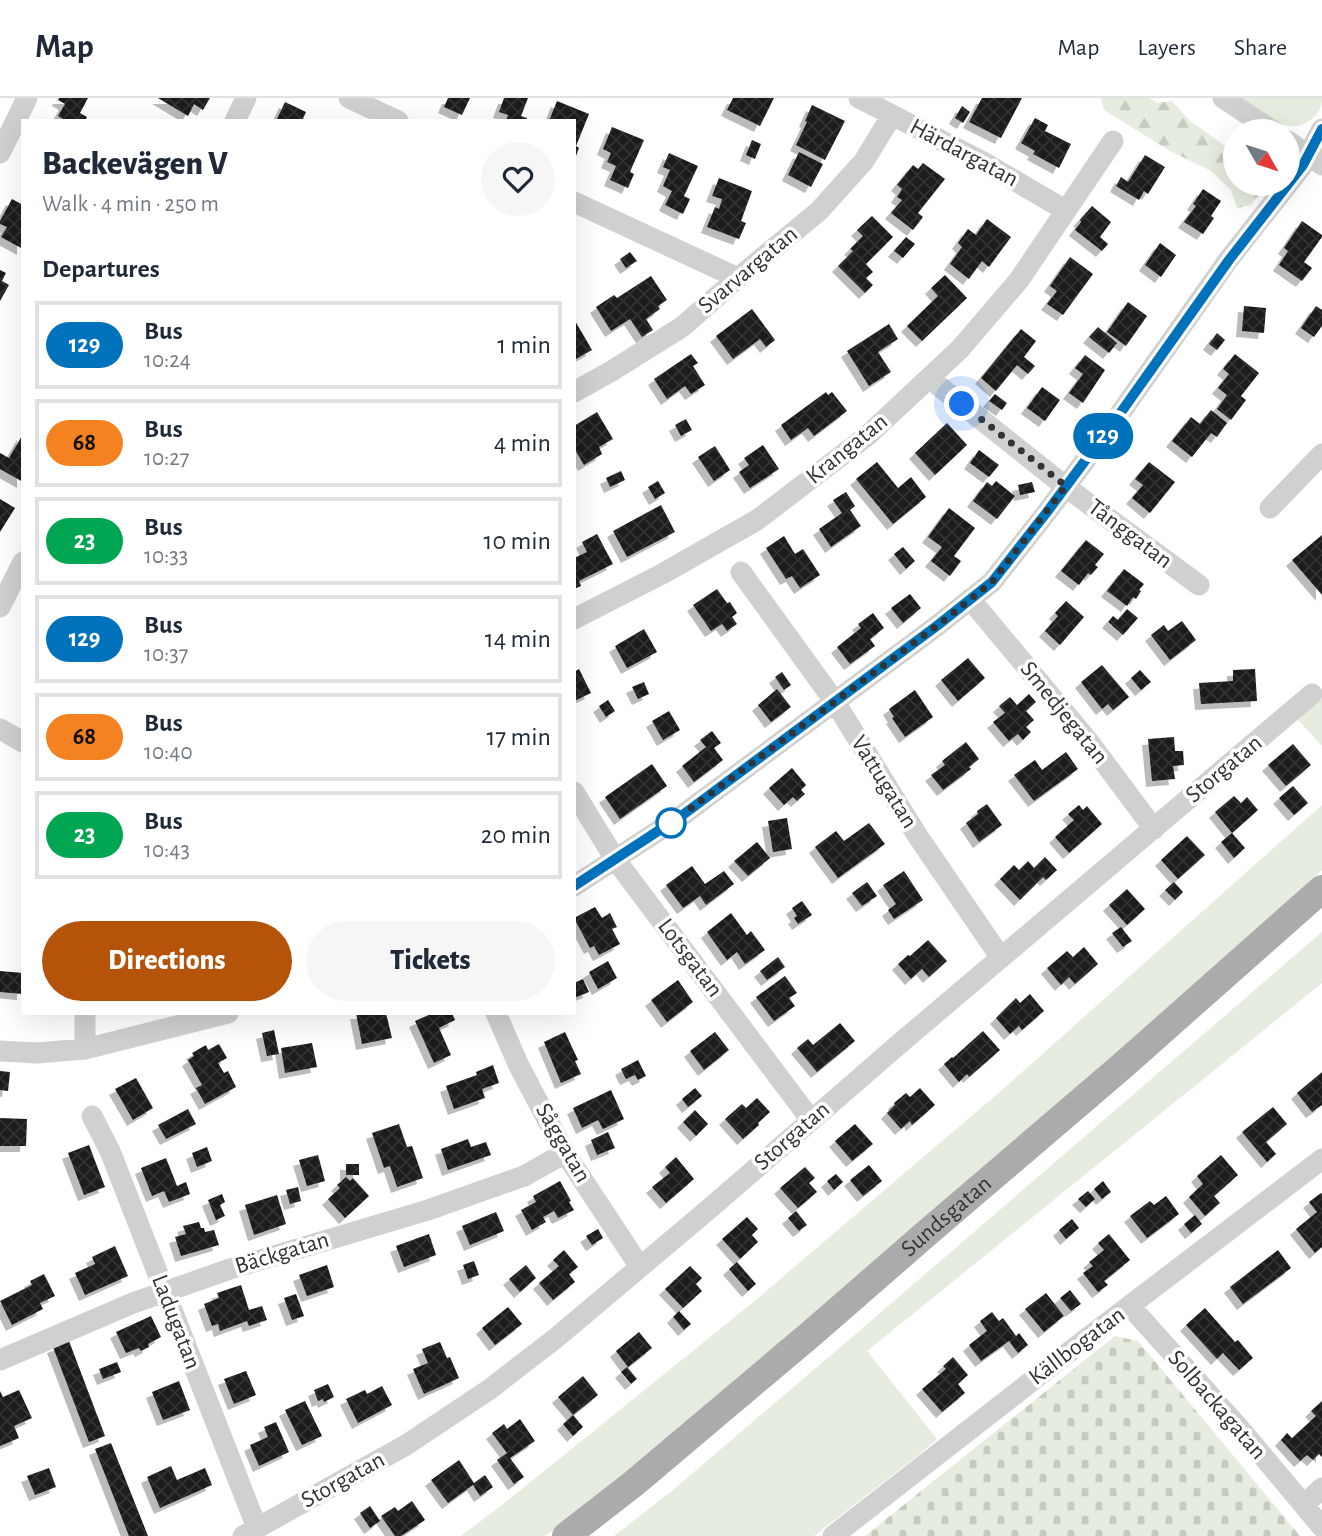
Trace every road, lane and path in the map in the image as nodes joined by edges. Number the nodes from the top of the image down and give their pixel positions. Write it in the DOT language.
graph roads {
  1 [pos="27,98"];
  2 [pos="246,98"];
  3 [pos="349,98"];
  4 [pos="859,98"];
  5 [pos="1223,98"];
  6 [pos="892,115"];
  7 [pos="236,119"];
  8 [pos="394,119"];
  9 [pos="1255,119"];
  10 [pos="1322,129"];
  11 [pos="1113,141"];
  12 [pos="1300,149"];
  13 [pos="0,153"];
  14 [pos="1315,160"];
  15 [pos="576,203"];
  16 [pos="1064,212"];
  17 [pos="738,278"];
  18 [pos="929,378"];
  19 [pos="576,391"];
  20 [pos="1322,454"];
  21 [pos="1066,486"];
  22 [pos="1270,508"];
  23 [pos="21,566"];
  24 [pos="741,572"];
  25 [pos="1199,586"];
  26 [pos="970,599"];
  27 [pos="0,607"];
  28 [pos="576,618"];
  29 [pos="1312,694"];
  30 [pos="835,702"];
  31 [pos="0,729"];
  32 [pos="21,741"];
  33 [pos="576,795"];
  34 [pos="1154,829"];
  35 [pos="615,859"];
  36 [pos="576,885"];
  37 [pos="1322,889"];
  38 [pos="1001,958"];
  39 [pos="85,1015"];
  40 [pos="220,1015"];
  41 [pos="497,1015"];
  42 [pos="85,1049"];
  43 [pos="0,1051"];
  44 [pos="93,1116"];
  45 [pos="811,1120"];
  46 [pos="565,1153"];
  47 [pos="1322,1159"];
  48 [pos="640,1267"];
  49 [pos="164,1292"];
  50 [pos="1130,1306"];
  51 [pos="0,1360"];
  52 [pos="1322,1488"];
  53 [pos="1304,1505"];
  54 [pos="1322,1527"];
  55 [pos="250,1532"];
  56 [pos="566,1536"];
  57 [pos="833,1536"];
  1 -- 13 [label="street"];
  2 -- 7 [label="street"];
  3 -- 8 [label="street"];
  4 -- 6 [label="street, Härdargatan"];
  5 -- 9 [label="street"];
  6 -- 16 [label="street, Härdargatan"];
  6 -- 17 [label="street, Svarvargatan"];
  10 -- 14 [label="street"];
  11 -- 16 [label="street, Krangatan"];
  12 -- 14 [label="street"];
  14 -- 21 [label="street"];
  15 -- 17 [label="street"];
  16 -- 18 [label="street, Krangatan"];
  17 -- 19 [label="street, Svarvargatan"];
  18 -- 21 [label="street, Tånggatan"];
  18 -- 28 [label="street, Krangatan"];
  20 -- 22 [label="street"];
  21 -- 25 [label="street, Tånggatan"];
  21 -- 26 [label="street"];
  23 -- 27 [label="street"];
  24 -- 30 [label="street, Vattugatan"];
  26 -- 30 [label="street"];
  26 -- 34 [label="street, Smedjegatan"];
  29 -- 34 [label="street, Storgatan"];
  30 -- 35 [label="street"];
  30 -- 38 [label="street, Vattugatan"];
  31 -- 32 [label="street"];
  33 -- 35 [label="street, Lotsgatan"];
  34 -- 38 [label="street, Storgatan"];
  35 -- 36 [label="street"];
  35 -- 45 [label="street, Lotsgatan"];
  37 -- 56 [label="main road, Sundsgatan"];
  38 -- 45 [label="street, Storgatan"];
  39 -- 42 [label="street"];
  40 -- 42 [label="street"];
  41 -- 46 [label="street, Såggatan"];
  42 -- 43 [label="street"];
  44 -- 49 [label="street, Ladugatan"];
  45 -- 48 [label="street, Storgatan"];
  46 -- 48 [label="street, Såggatan"];
  46 -- 49 [label="street, Bäckgatan"];
  47 -- 50 [label="street, Källbogatan"];
  48 -- 55 [label="street, Storgatan"];
  49 -- 51 [label="street, Bäckgatan"];
  49 -- 55 [label="street, Ladugatan"];
  50 -- 53 [label="street, Solbackagatan"];
  50 -- 57 [label="street, Källbogatan"];
  52 -- 53 [label="street"];
  53 -- 54 [label="street, Solbackagatan"];
}
